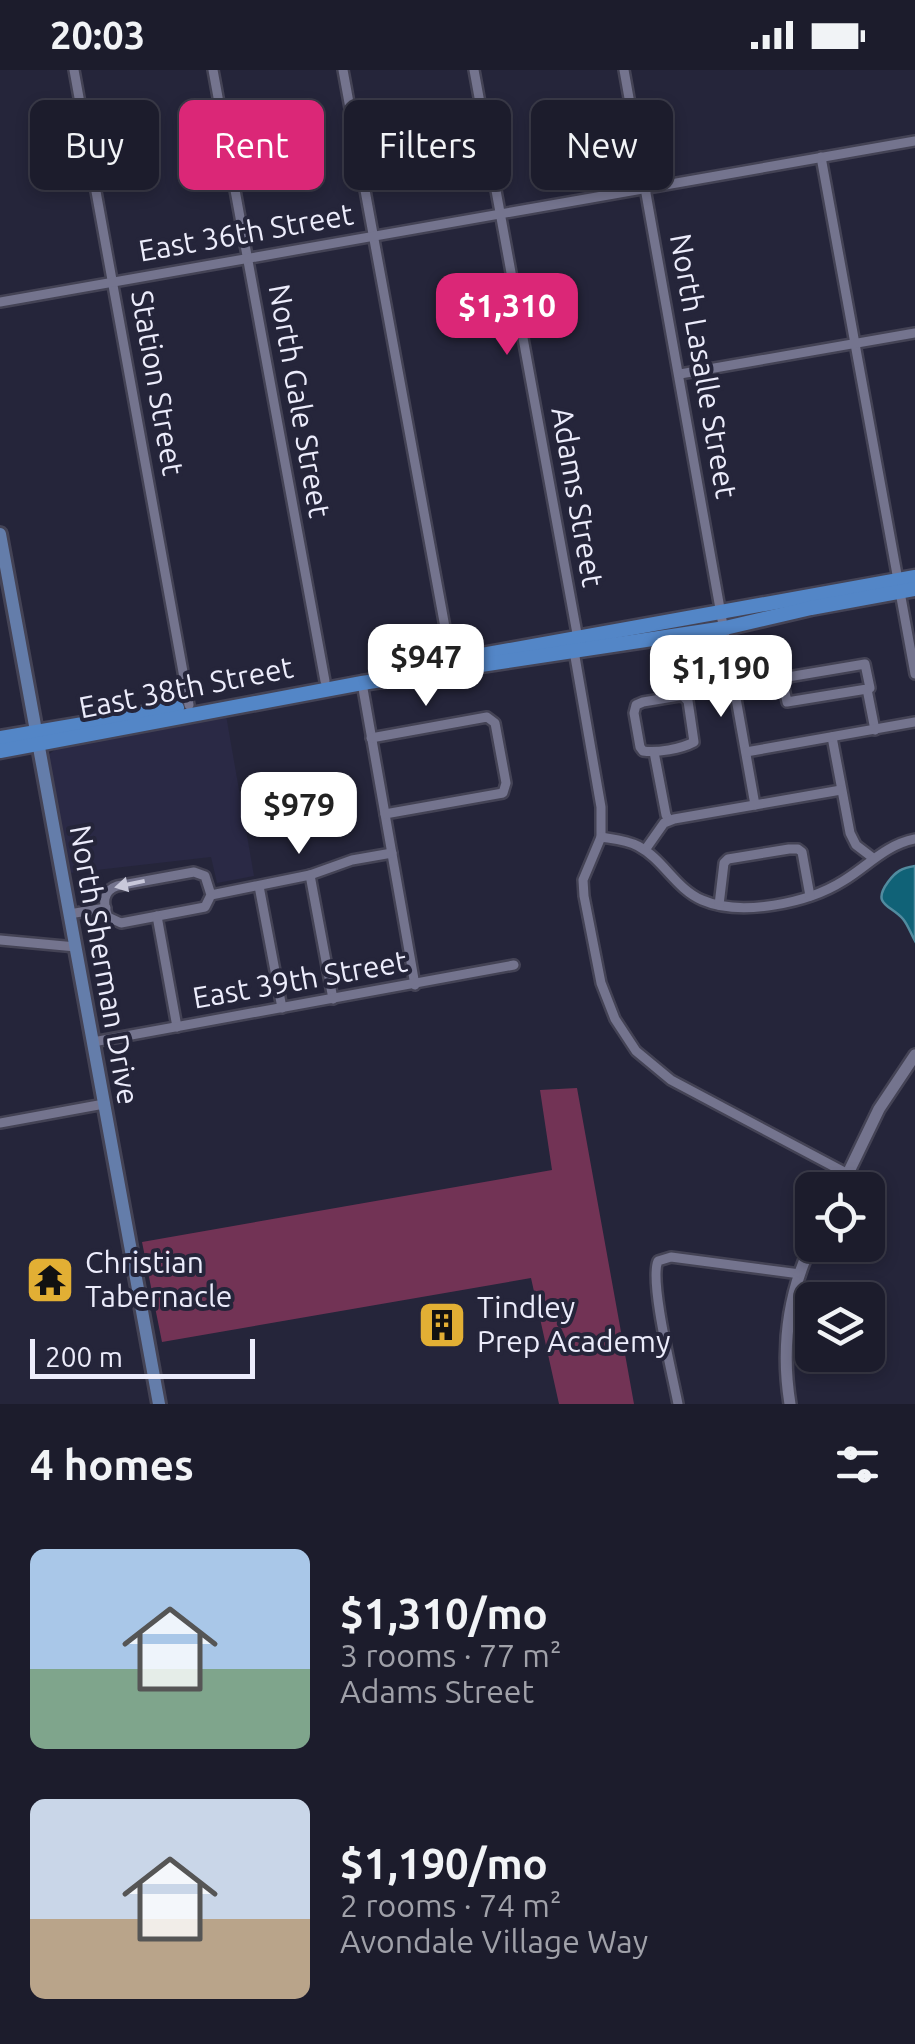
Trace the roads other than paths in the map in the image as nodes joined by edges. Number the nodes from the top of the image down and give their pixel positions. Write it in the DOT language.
graph roads {
  1 [pos="74,70"];
  2 [pos="213,70"];
  3 [pos="343,70"];
  4 [pos="474,70"];
  5 [pos="624,70"];
  6 [pos="629,100"];
  7 [pos="915,141"];
  8 [pos="821,158"];
  9 [pos="673,183"];
  10 [pos="633,190"];
  11 [pos="645,190"];
  12 [pos="500,213"];
  13 [pos="374,236"];
  14 [pos="247,258"];
  15 [pos="114,282"];
  16 [pos="0,302"];
  17 [pos="915,333"];
  18 [pos="855,343"];
  19 [pos="680,374"];
  20 [pos="0,534"];
  21 [pos="915,578"];
  22 [pos="904,587"];
  23 [pos="722,612"];
  24 [pos="725,628"];
  25 [pos="576,645"];
  26 [pos="451,660"];
  27 [pos="915,674"];
  28 [pos="325,681"];
  29 [pos="362,683"];
  30 [pos="867,689"];
  31 [pos="189,705"];
  32 [pos="915,722"];
  33 [pos="875,730"];
  34 [pos="832,737"];
  35 [pos="0,738"];
  36 [pos="36,738"];
  37 [pos="371,738"];
  38 [pos="0,751"];
  39 [pos="654,752"];
  40 [pos="746,752"];
  41 [pos="841,790"];
  42 [pos="755,804"];
  43 [pos="385,814"];
  44 [pos="669,820"];
  45 [pos="601,837"];
  46 [pos="915,839"];
  47 [pos="646,850"];
  48 [pos="392,853"];
  49 [pos="874,858"];
  50 [pos="310,875"];
  51 [pos="258,886"];
  52 [pos="211,895"];
  53 [pos="810,896"];
  54 [pos="719,905"];
  55 [pos="106,908"];
  56 [pos="70,914"];
  57 [pos="157,916"];
  58 [pos="0,940"];
  59 [pos="76,946"];
  60 [pos="514,965"];
  61 [pos="416,985"];
  62 [pos="333,999"];
  63 [pos="282,1008"];
  64 [pos="177,1027"];
  65 [pos="93,1042"];
  66 [pos="915,1055"];
  67 [pos="104,1104"];
  68 [pos="0,1122"];
  69 [pos="844,1172"];
  70 [pos="849,1172"];
  71 [pos="805,1262"];
  72 [pos="800,1274"];
  73 [pos="160,1404"];
  74 [pos="678,1404"];
  75 [pos="792,1404"];
  1 -- 15 [label="street, Station Street"];
  2 -- 14 [label="street, North Gale Street"];
  3 -- 13 [label="street"];
  4 -- 12 [label="street, Adams Street"];
  5 -- 6 [label="street, North Lasalle Street"];
  7 -- 8 [label="street, East 36th Street"];
  8 -- 9 [label="street, East 36th Street"];
  8 -- 18 [label="street"];
  10 -- 12 [label="street, East 36th Street"];
  11 -- 19 [label="street, North Lasalle Street"];
  12 -- 13 [label="street, East 36th Street"];
  12 -- 25 [label="street, Adams Street"];
  13 -- 14 [label="street, East 36th Street"];
  13 -- 26 [label="street"];
  14 -- 15 [label="street, East 36th Street"];
  14 -- 28 [label="street, North Gale Street"];
  15 -- 16 [label="street, East 36th Street"];
  15 -- 31 [label="street, Station Street"];
  17 -- 18 [label="street"];
  18 -- 19 [label="street"];
  18 -- 22 [label="street"];
  19 -- 23 [label="street, North Lasalle Street"];
  20 -- 36 [label="main road, North Sherman Drive"];
  21 -- 22 [label="main road, East 38th Street"];
  22 -- 23 [label="main road, East 38th Street"];
  22 -- 24 [label="main road, East 38th Street"];
  22 -- 27 [label="street"];
  23 -- 24 [label="street, North Lasalle Street"];
  23 -- 25 [label="main road, East 38th Street"];
  24 -- 25 [label="main road, East 38th Street"];
  24 -- 40 [label="street, North Lasalle Street"];
  25 -- 26 [label="main road, East 38th Street"];
  25 -- 29 [label="main road, East 38th Street"];
  25 -- 45 [label="street, Adams Street"];
  26 -- 28 [label="main road, East 38th Street"];
  28 -- 31 [label="main road, East 38th Street"];
  29 -- 36 [label="main road, East 38th Street"];
  29 -- 37 [label="street"];
  30 -- 30 [label="street"];
  30 -- 33 [label="street"];
  31 -- 36 [label="main road, East 38th Street"];
  32 -- 33 [label="street"];
  33 -- 34 [label="street"];
  34 -- 40 [label="street"];
  34 -- 41 [label="street"];
  35 -- 36 [label="main road, East 38th Street"];
  36 -- 38 [label="main road, East 38th Street"];
  36 -- 56 [label="main road, North Sherman Drive"];
  37 -- 43 [label="street"];
  37 -- 43 [label="street"];
  39 -- 39 [label="street"];
  39 -- 44 [label="street"];
  40 -- 42 [label="street, North Lasalle Street"];
  41 -- 42 [label="street"];
  41 -- 49 [label="street"];
  42 -- 44 [label="street"];
  43 -- 48 [label="street"];
  44 -- 47 [label="street"];
  45 -- 47 [label="street"];
  45 -- 69 [label="street"];
  46 -- 49 [label="street"];
  47 -- 54 [label="street"];
  48 -- 50 [label="street"];
  48 -- 61 [label="street"];
  49 -- 53 [label="street"];
  50 -- 51 [label="street"];
  50 -- 62 [label="street"];
  51 -- 52 [label="street"];
  51 -- 63 [label="street"];
  52 -- 55 [label="street, one-way"];
  52 -- 57 [label="street"];
  53 -- 54 [label="street"];
  53 -- 54 [label="street"];
  55 -- 56 [label="street"];
  55 -- 57 [label="street"];
  56 -- 59 [label="main road, North Sherman Drive"];
  57 -- 64 [label="street"];
  58 -- 59 [label="street"];
  59 -- 65 [label="main road, North Sherman Drive"];
  60 -- 61 [label="street, East 39th Street"];
  61 -- 62 [label="street, East 39th Street"];
  62 -- 63 [label="street, East 39th Street"];
  63 -- 64 [label="street, East 39th Street"];
  64 -- 65 [label="street, East 39th Street"];
  65 -- 67 [label="main road, North Sherman Drive"];
  66 -- 70 [label="street"];
  67 -- 68 [label="street"];
  67 -- 73 [label="main road, North Sherman Drive"];
  71 -- 72 [label="street"];
  72 -- 74 [label="street"];
  72 -- 75 [label="street"];
}
